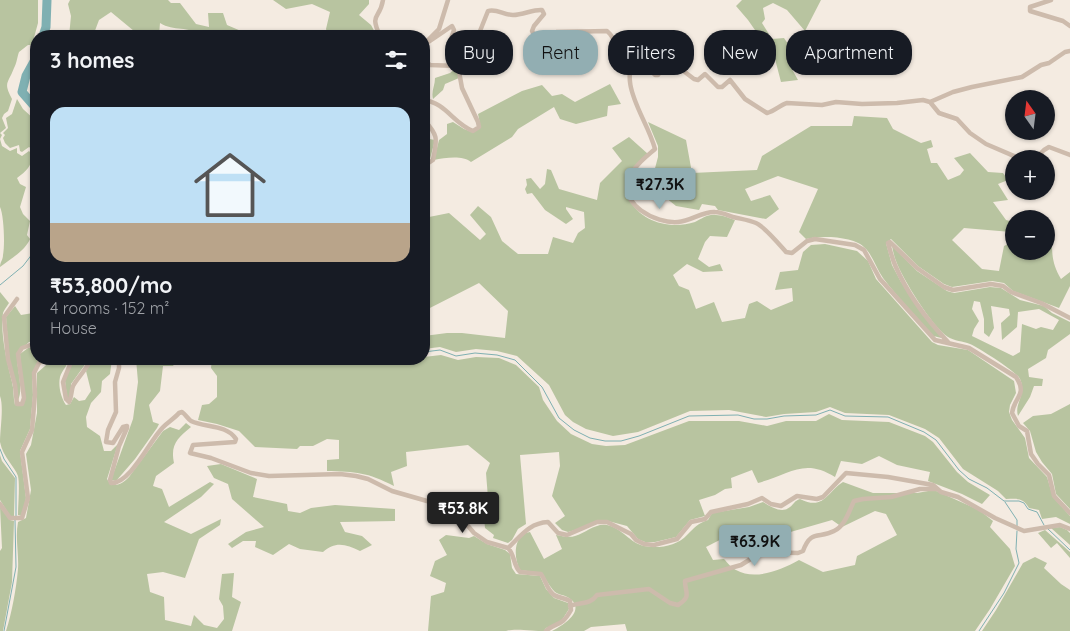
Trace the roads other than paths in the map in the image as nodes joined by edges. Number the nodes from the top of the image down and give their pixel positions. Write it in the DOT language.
graph roads {
  1 [pos="383,0"];
  2 [pos="448,0"];
  3 [pos="1051,0"];
  4 [pos="1070,26"];
  5 [pos="377,30"];
  6 [pos="608,32"];
  7 [pos="430,38"];
  8 [pos="430,40"];
  9 [pos="1070,51"];
  10 [pos="430,65"];
  11 [pos="629,75"];
  12 [pos="688,75"];
  13 [pos="430,101"];
  14 [pos="930,102"];
  15 [pos="430,125"];
  16 [pos="1044,150"];
  17 [pos="1005,152"];
  18 [pos="1070,155"];
  19 [pos="430,162"];
  20 [pos="16,298"];
  21 [pos="1070,318"];
  22 [pos="948,342"];
  23 [pos="30,345"];
  24 [pos="38,365"];
  25 [pos="68,365"];
  26 [pos="88,365"];
  27 [pos="119,365"];
  28 [pos="938,489"];
  29 [pos="0,504"];
  30 [pos="1070,513"];
  31 [pos="1070,529"];
  32 [pos="508,548"];
  33 [pos="570,606"];
  34 [pos="546,631"];
  1 -- 5 [label="street"];
  2 -- 7 [label="street"];
  3 -- 4 [label="street"];
  6 -- 8 [label="street"];
  9 -- 14 [label="street"];
  10 -- 13 [label="street"];
  11 -- 22 [label="street"];
  12 -- 14 [label="street"];
  14 -- 17 [label="street"];
  15 -- 19 [label="street"];
  16 -- 18 [label="street"];
  20 -- 23 [label="street"];
  21 -- 22 [label="street"];
  22 -- 30 [label="street"];
  24 -- 29 [label="street"];
  25 -- 26 [label="street"];
  27 -- 32 [label="street"];
  28 -- 31 [label="street"];
  28 -- 32 [label="street"];
  28 -- 33 [label="street"];
  32 -- 33 [label="street"];
  33 -- 34 [label="street"];
}
